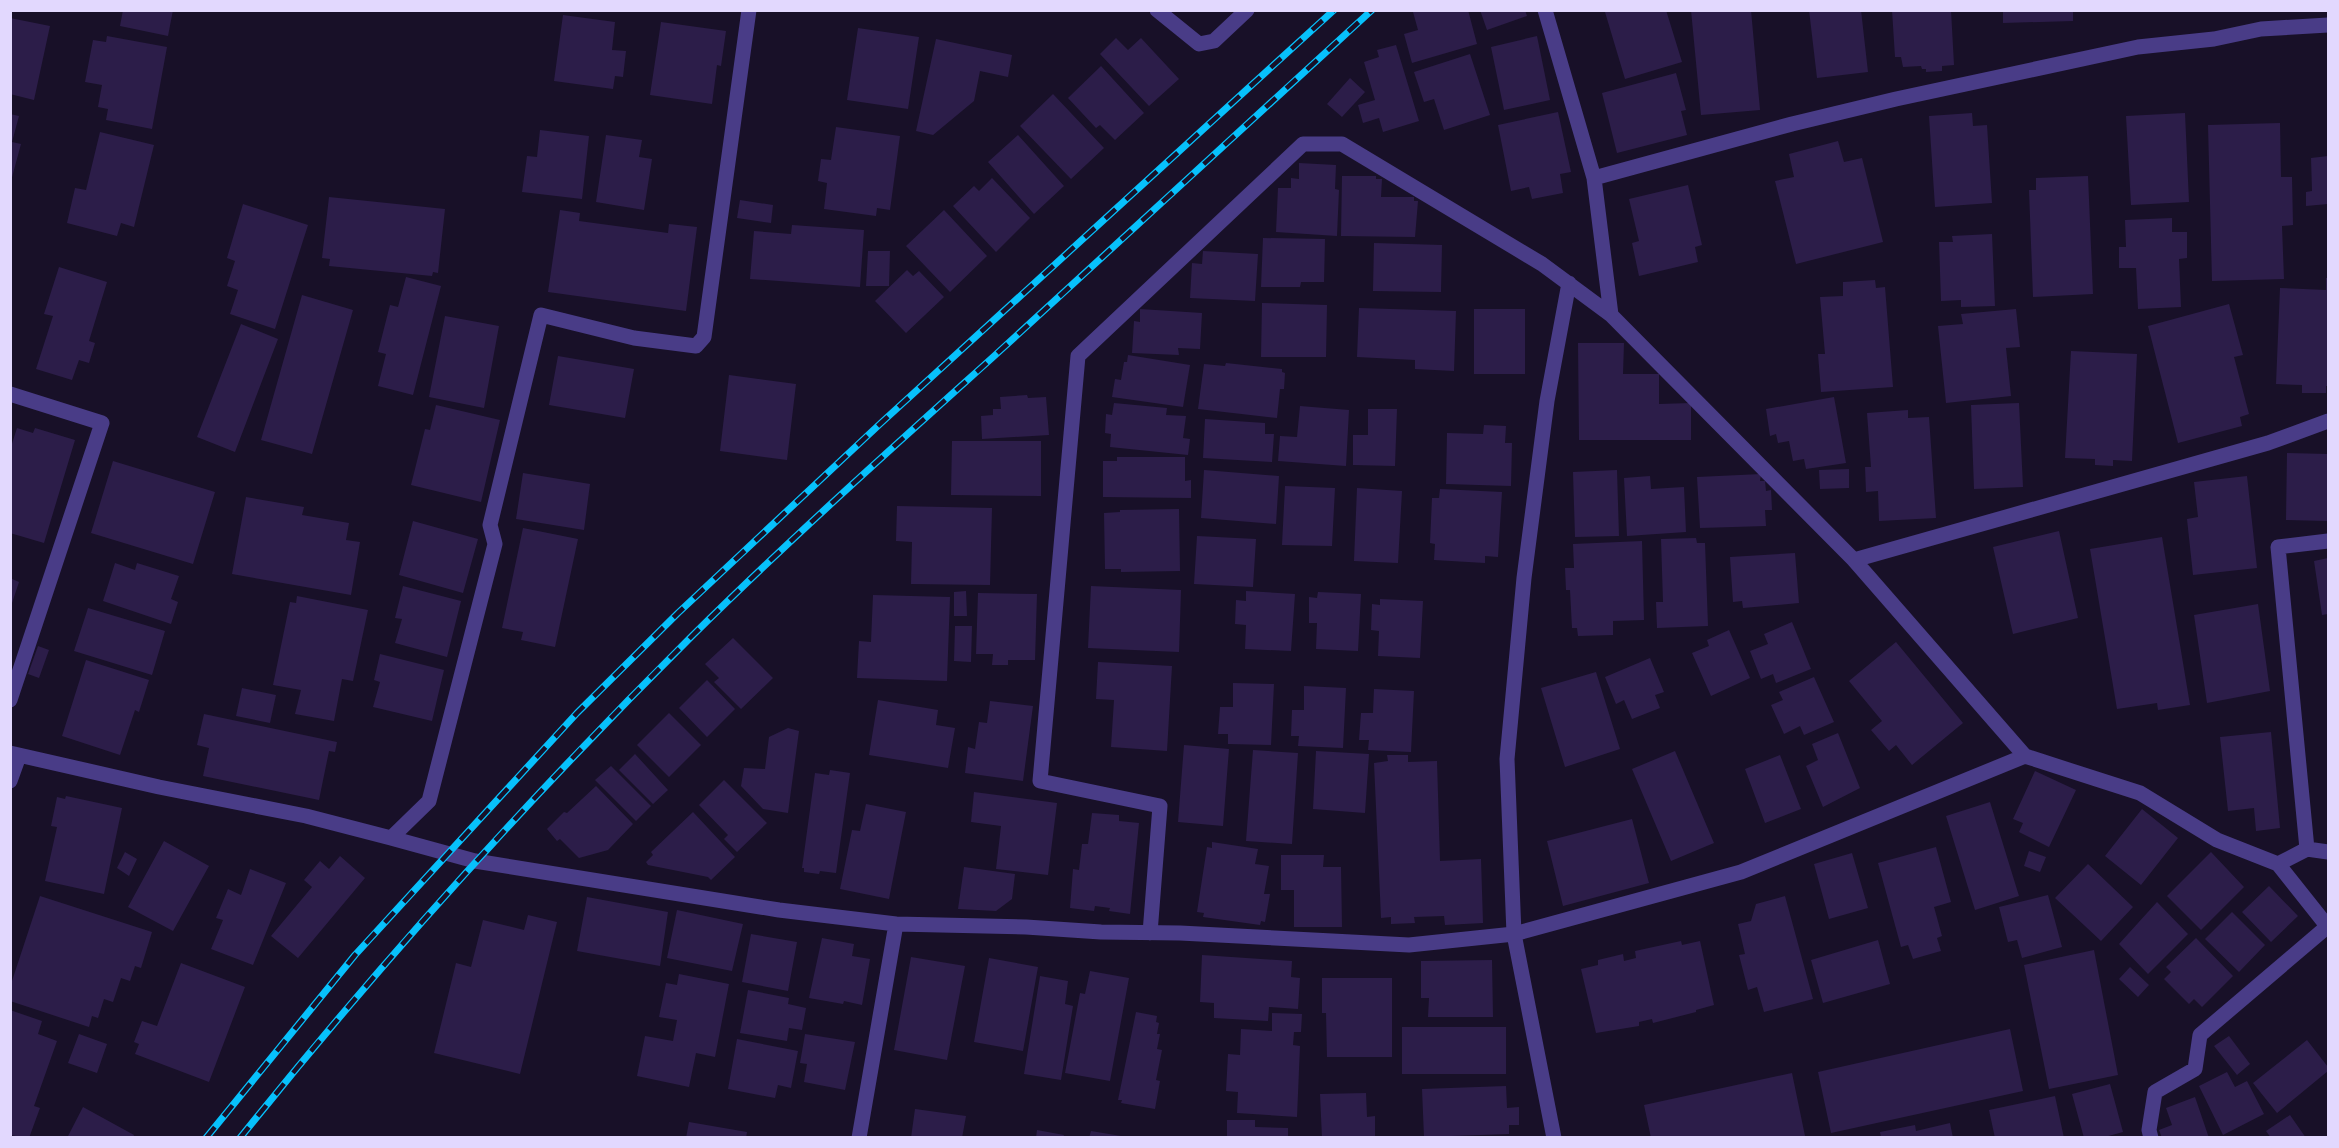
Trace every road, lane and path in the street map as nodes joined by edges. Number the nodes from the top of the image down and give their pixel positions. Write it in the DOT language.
graph roads {
  1 [pos="749,10"];
  2 [pos="1157,10"];
  3 [pos="1247,10"];
  4 [pos="1545,10"];
  5 [pos="2328,25"];
  6 [pos="1594,178"];
  7 [pos="1569,283"];
  8 [pos="1611,315"];
  9 [pos="10,394"];
  10 [pos="2328,421"];
  11 [pos="2328,541"];
  12 [pos="1854,560"];
  13 [pos="10,700"];
  14 [pos="15,755"];
  15 [pos="2025,756"];
  16 [pos="10,781"];
  17 [pos="391,838"];
  18 [pos="2307,849"];
  19 [pos="2328,852"];
  20 [pos="2278,864"];
  21 [pos="896,924"];
  22 [pos="2328,926"];
  23 [pos="1150,933"];
  24 [pos="1514,934"];
  25 [pos="859,1137"];
  26 [pos="1554,1137"];
  27 [pos="2151,1137"];
  1 -- 17 [label="street"];
  2 -- 3 [label="street"];
  4 -- 6 [label="street"];
  5 -- 6 [label="street"];
  6 -- 8 [label="street"];
  7 -- 8 [label="street"];
  7 -- 23 [label="street"];
  7 -- 24 [label="street"];
  8 -- 12 [label="street"];
  9 -- 13 [label="street"];
  10 -- 12 [label="street"];
  11 -- 18 [label="street"];
  12 -- 15 [label="street"];
  14 -- 16 [label="street"];
  14 -- 17 [label="street"];
  15 -- 20 [label="street"];
  15 -- 24 [label="street"];
  17 -- 21 [label="street"];
  18 -- 19 [label="street"];
  18 -- 20 [label="street"];
  20 -- 22 [label="street"];
  21 -- 23 [label="street"];
  21 -- 25 [label="street"];
  22 -- 27 [label="street"];
  23 -- 24 [label="street"];
  24 -- 26 [label="street"];
}
